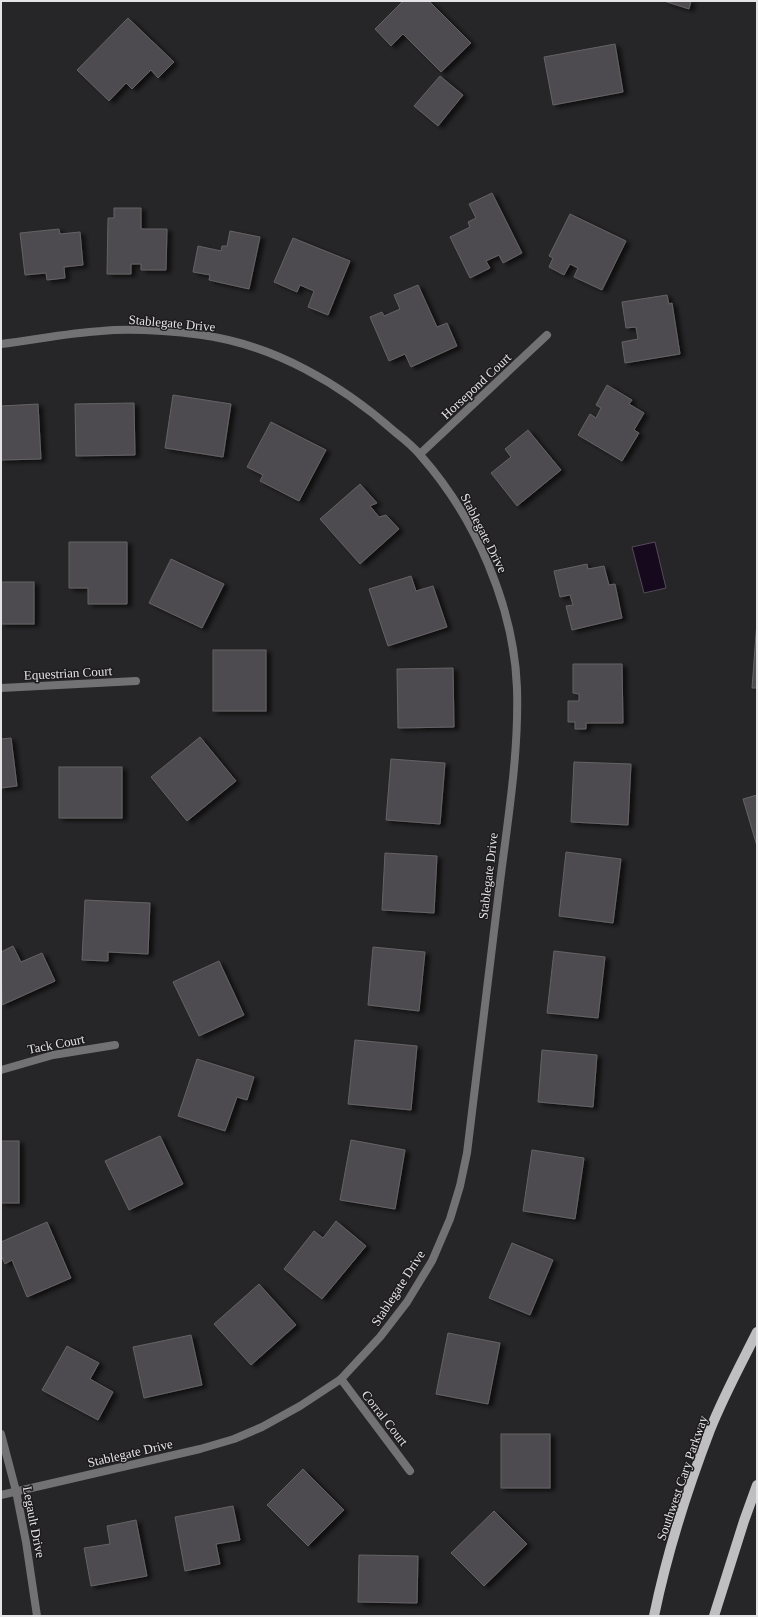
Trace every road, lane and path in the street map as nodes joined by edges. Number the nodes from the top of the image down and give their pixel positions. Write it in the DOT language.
graph roads {
  1 [pos="547,335"];
  2 [pos="1,344"];
  3 [pos="420,454"];
  4 [pos="136,681"];
  5 [pos="1,688"];
  6 [pos="115,1046"];
  7 [pos="1,1070"];
  8 [pos="757,1332"];
  9 [pos="341,1379"];
  10 [pos="1,1434"];
  11 [pos="410,1471"];
  12 [pos="757,1485"];
  13 [pos="16,1491"];
  14 [pos="1,1495"];
  15 [pos="37,1616"];
  16 [pos="654,1616"];
  17 [pos="714,1616"];
  1 -- 3 [label="street, Horsepond Court"];
  2 -- 3 [label="street, Stablegate Drive"];
  3 -- 9 [label="street, Stablegate Drive"];
  4 -- 5 [label="street, Equestrian Court"];
  6 -- 7 [label="street, Tack Court"];
  8 -- 16 [label="main road, Southwest Cary Parkway"];
  9 -- 11 [label="street, Corral Court"];
  9 -- 13 [label="street, Stablegate Drive"];
  10 -- 13 [label="street, Legault Drive"];
  12 -- 17 [label="main road"];
  13 -- 14 [label="street, Stablegate Drive"];
  13 -- 15 [label="street, Legault Drive"];
}
